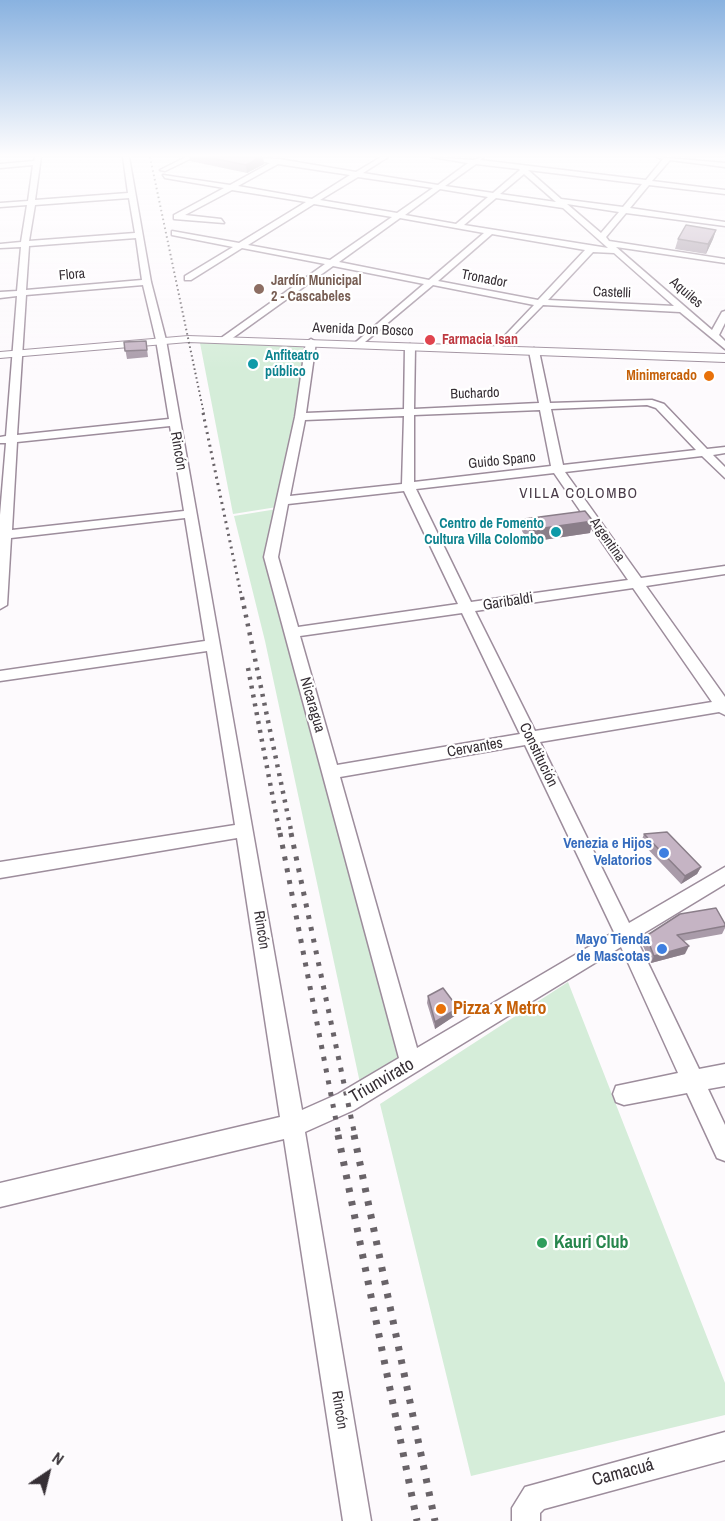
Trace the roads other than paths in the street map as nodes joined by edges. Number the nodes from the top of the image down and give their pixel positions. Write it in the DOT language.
graph roads {
  1 [pos="28,228"];
  2 [pos="138,228"];
  3 [pos="267,228"];
  4 [pos="380,228"];
  5 [pos="469,228"];
  6 [pos="589,228"];
  7 [pos="613,228"];
  8 [pos="490,232"];
  9 [pos="175,233"];
  10 [pos="139,235"];
  11 [pos="604,241"];
  12 [pos="25,244"];
  13 [pos="240,245"];
  14 [pos="0,246"];
  15 [pos="591,249"];
  16 [pos="617,251"];
  17 [pos="725,261"];
  18 [pos="332,263"];
  19 [pos="188,278"];
  20 [pos="147,282"];
  21 [pos="432,282"];
  22 [pos="21,293"];
  23 [pos="0,295"];
  24 [pos="540,303"];
  25 [pos="684,309"];
  26 [pos="725,314"];
  27 [pos="714,335"];
  28 [pos="161,340"];
  29 [pos="224,340"];
  30 [pos="311,342"];
  31 [pos="359,344"];
  32 [pos="410,346"];
  33 [pos="725,346"];
  34 [pos="497,349"];
  35 [pos="534,351"];
  36 [pos="18,353"];
  37 [pos="0,355"];
  38 [pos="725,358"];
  39 [pos="546,406"];
  40 [pos="408,412"];
  41 [pos="300,417"];
  42 [pos="173,422"];
  43 [pos="6,440"];
  44 [pos="725,450"];
  45 [pos="705,452"];
  46 [pos="558,470"];
  47 [pos="725,474"];
  48 [pos="408,486"];
  49 [pos="282,501"];
  50 [pos="189,514"];
  51 [pos="3,535"];
  52 [pos="725,570"];
  53 [pos="637,583"];
  54 [pos="0,605"];
  55 [pos="468,608"];
  56 [pos="291,633"];
  57 [pos="213,645"];
  58 [pos="0,676"];
  59 [pos="724,706"];
  60 [pos="530,738"];
  61 [pos="331,772"];
  62 [pos="245,830"];
  63 [pos="0,870"];
  64 [pos="725,874"];
  65 [pos="625,935"];
  66 [pos="411,1064"];
  67 [pos="725,1075"];
  68 [pos="694,1081"];
  69 [pos="624,1094"];
  70 [pos="292,1126"];
  71 [pos="725,1150"];
  72 [pos="0,1195"];
  73 [pos="725,1446"];
  74 [pos="526,1514"];
  75 [pos="357,1521"];
  1 -- 12 [label="street"];
  2 -- 10 [label="street, Rincón"];
  3 -- 13 [label="street"];
  4 -- 18 [label="street"];
  5 -- 8 [label="street"];
  6 -- 11 [label="street, Aquiles"];
  7 -- 11 [label="street"];
  8 -- 15 [label="street"];
  8 -- 21 [label="street"];
  9 -- 13 [label="street, Tronador"];
  10 -- 12 [label="street"];
  10 -- 20 [label="street, Rincón"];
  11 -- 16 [label="street, Aquiles"];
  11 -- 17 [label="street"];
  12 -- 14 [label="street"];
  12 -- 22 [label="street"];
  13 -- 18 [label="street, Tronador"];
  13 -- 19 [label="street"];
  15 -- 16 [label="street"];
  15 -- 24 [label="street"];
  16 -- 25 [label="street, Aquiles"];
  18 -- 21 [label="street, Tronador"];
  18 -- 29 [label="street"];
  20 -- 22 [label="street, Flora"];
  20 -- 28 [label="street, Rincón"];
  21 -- 24 [label="street, Tronador"];
  21 -- 31 [label="street"];
  22 -- 23 [label="street, Flora"];
  22 -- 36 [label="street"];
  24 -- 25 [label="street, Castelli"];
  24 -- 34 [label="street"];
  25 -- 27 [label="street, Aquiles"];
  26 -- 27 [label="street"];
  27 -- 33 [label="street, Aquiles"];
  28 -- 29 [label="main road, Avenida Don Bosco"];
  28 -- 36 [label="main road, Avenida Don Bosco"];
  28 -- 42 [label="street, Rincón"];
  29 -- 30 [label="main road, Avenida Don Bosco"];
  30 -- 31 [label="main road, Avenida Don Bosco"];
  30 -- 41 [label="street, Nicaragua"];
  31 -- 32 [label="main road, Avenida Don Bosco"];
  32 -- 34 [label="main road, Avenida Don Bosco"];
  32 -- 40 [label="street, Constitución"];
  34 -- 35 [label="main road, Avenida Don Bosco"];
  35 -- 38 [label="main road, Avenida Don Bosco"];
  35 -- 39 [label="street, Argentina"];
  36 -- 37 [label="main road, Avenida Don Bosco"];
  36 -- 43 [label="street"];
  39 -- 40 [label="street, Buchardo"];
  39 -- 45 [label="street, Buchardo"];
  39 -- 46 [label="street, Argentina"];
  40 -- 41 [label="street, Buchardo"];
  40 -- 48 [label="street, Constitución"];
  41 -- 49 [label="street, Nicaragua"];
  42 -- 43 [label="street"];
  42 -- 50 [label="street, Rincón"];
  43 -- 51 [label="street"];
  44 -- 45 [label="street, Guido Spano"];
  45 -- 46 [label="street, Guido Spano"];
  45 -- 47 [label="street"];
  46 -- 48 [label="street, Guido Spano"];
  46 -- 53 [label="street, Argentina"];
  48 -- 49 [label="street, Guido Spano"];
  48 -- 55 [label="street, Constitución"];
  49 -- 56 [label="street, Nicaragua"];
  50 -- 51 [label="street"];
  50 -- 57 [label="street, Rincón"];
  51 -- 54 [label="street"];
  52 -- 53 [label="street, Garibaldi"];
  53 -- 55 [label="street, Garibaldi"];
  53 -- 59 [label="street, Argentina"];
  55 -- 56 [label="street, Garibaldi"];
  55 -- 60 [label="street, Constitución"];
  56 -- 61 [label="street, Nicaragua"];
  57 -- 58 [label="street"];
  57 -- 62 [label="street, Rincón"];
  59 -- 60 [label="street, Cervantes"];
  60 -- 61 [label="street, Cervantes"];
  60 -- 65 [label="street, Constitución"];
  61 -- 66 [label="street, Nicaragua"];
  62 -- 63 [label="street"];
  62 -- 70 [label="street, Rincón"];
  64 -- 65 [label="street, Triunvirato"];
  65 -- 66 [label="street, Triunvirato"];
  65 -- 68 [label="street, Constitución"];
  66 -- 70 [label="street, Triunvirato"];
  67 -- 68 [label="street"];
  68 -- 69 [label="street"];
  68 -- 71 [label="street, Constitución"];
  70 -- 72 [label="street, Triunvirato"];
  70 -- 75 [label="street, Rincón"];
  73 -- 74 [label="street, Camacuá"];
}
